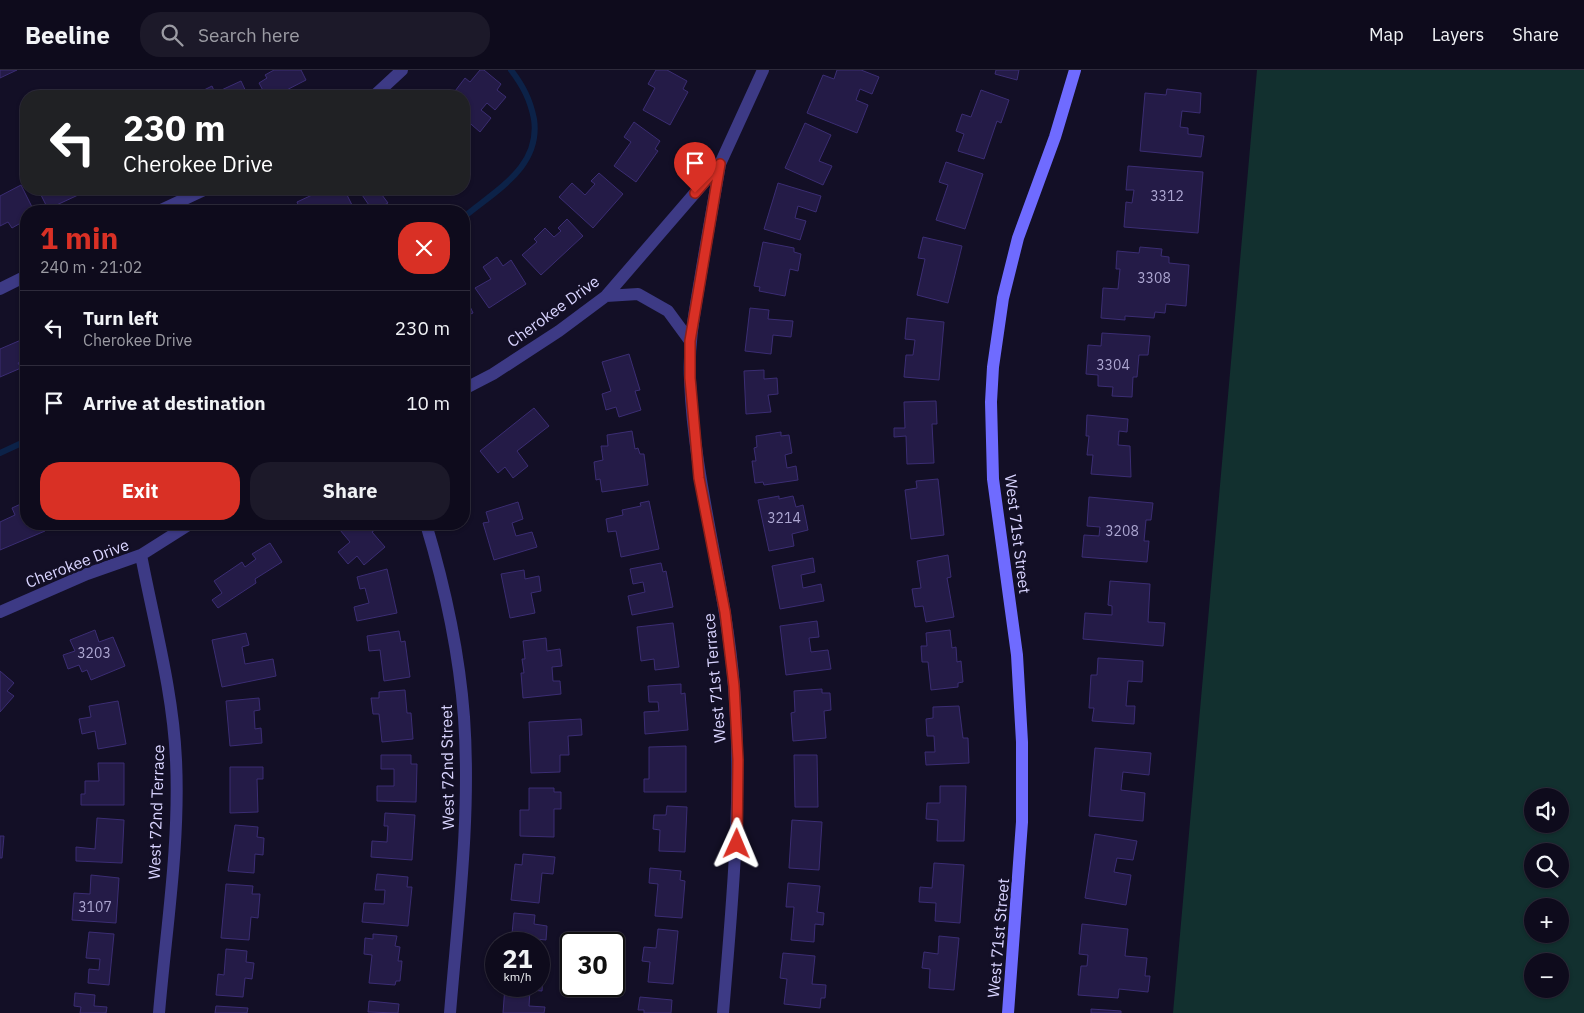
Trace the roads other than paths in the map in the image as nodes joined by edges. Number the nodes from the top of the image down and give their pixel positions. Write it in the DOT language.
graph roads {
  1 [pos="402,70"];
  2 [pos="763,70"];
  3 [pos="1075,70"];
  4 [pos="380,90"];
  5 [pos="720,164"];
  6 [pos="193,195"];
  7 [pos="173,205"];
  8 [pos="20,279"];
  9 [pos="0,289"];
  10 [pos="606,296"];
  11 [pos="690,341"];
  12 [pos="470,386"];
  13 [pos="181,530"];
  14 [pos="428,530"];
  15 [pos="141,555"];
  16 [pos="0,612"];
  17 [pos="159,1013"];
  18 [pos="450,1013"];
  19 [pos="723,1013"];
  20 [pos="1008,1013"];
  1 -- 4 [label="street"];
  2 -- 5 [label="street, Cherokee Drive"];
  3 -- 20 [label="street, West 71st Street"];
  5 -- 10 [label="street, Cherokee Drive"];
  5 -- 11 [label="street, West 71st Terrace"];
  6 -- 7 [label="street"];
  8 -- 9 [label="street"];
  10 -- 11 [label="street"];
  10 -- 12 [label="street, Cherokee Drive"];
  11 -- 19 [label="street, West 71st Terrace"];
  13 -- 15 [label="street, Cherokee Drive"];
  14 -- 18 [label="street, West 72nd Street"];
  15 -- 16 [label="street, Cherokee Drive"];
  15 -- 17 [label="street, West 72nd Terrace"];
}
